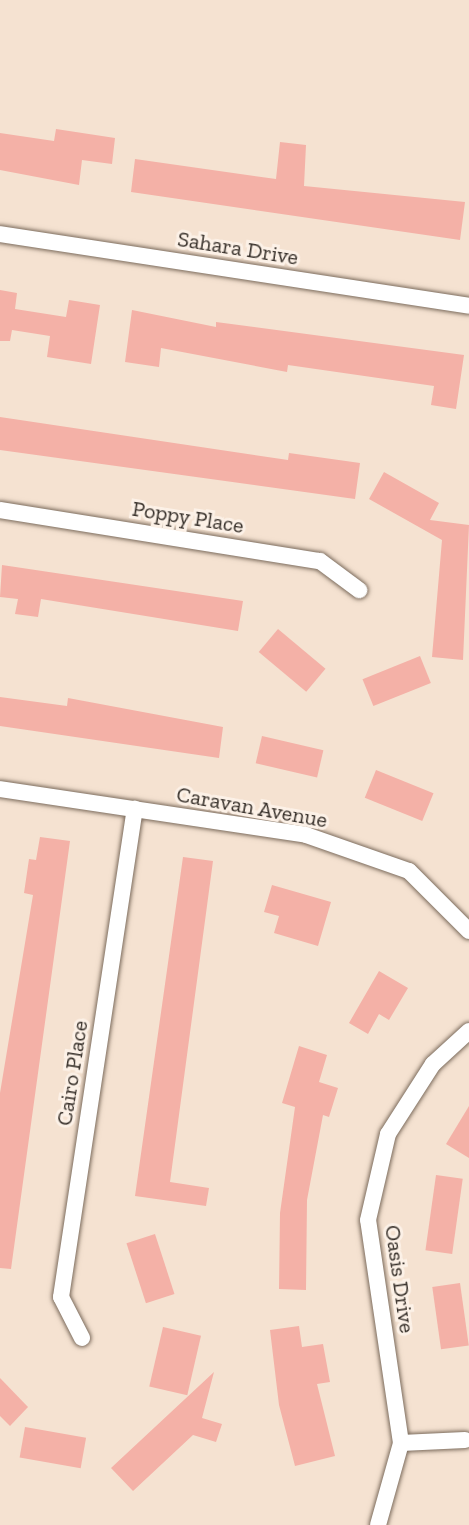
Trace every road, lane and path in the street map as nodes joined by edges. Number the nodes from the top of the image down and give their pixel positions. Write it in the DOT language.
graph roads {
  1 [pos="0,234"];
  2 [pos="469,306"];
  3 [pos="0,510"];
  4 [pos="359,590"];
  5 [pos="0,789"];
  6 [pos="135,809"];
  7 [pos="469,931"];
  8 [pos="469,1031"];
  9 [pos="82,1338"];
  10 [pos="465,1440"];
  11 [pos="401,1443"];
  12 [pos="378,1525"];
  1 -- 2 [label="street, Sahara Drive"];
  3 -- 4 [label="street, Poppy Place"];
  5 -- 6 [label="street, Caravan Avenue"];
  6 -- 7 [label="street, Caravan Avenue"];
  6 -- 9 [label="street, Cairo Place"];
  8 -- 11 [label="street, Oasis Drive"];
  10 -- 11 [label="street"];
  11 -- 12 [label="street, Oasis Drive"];
}
